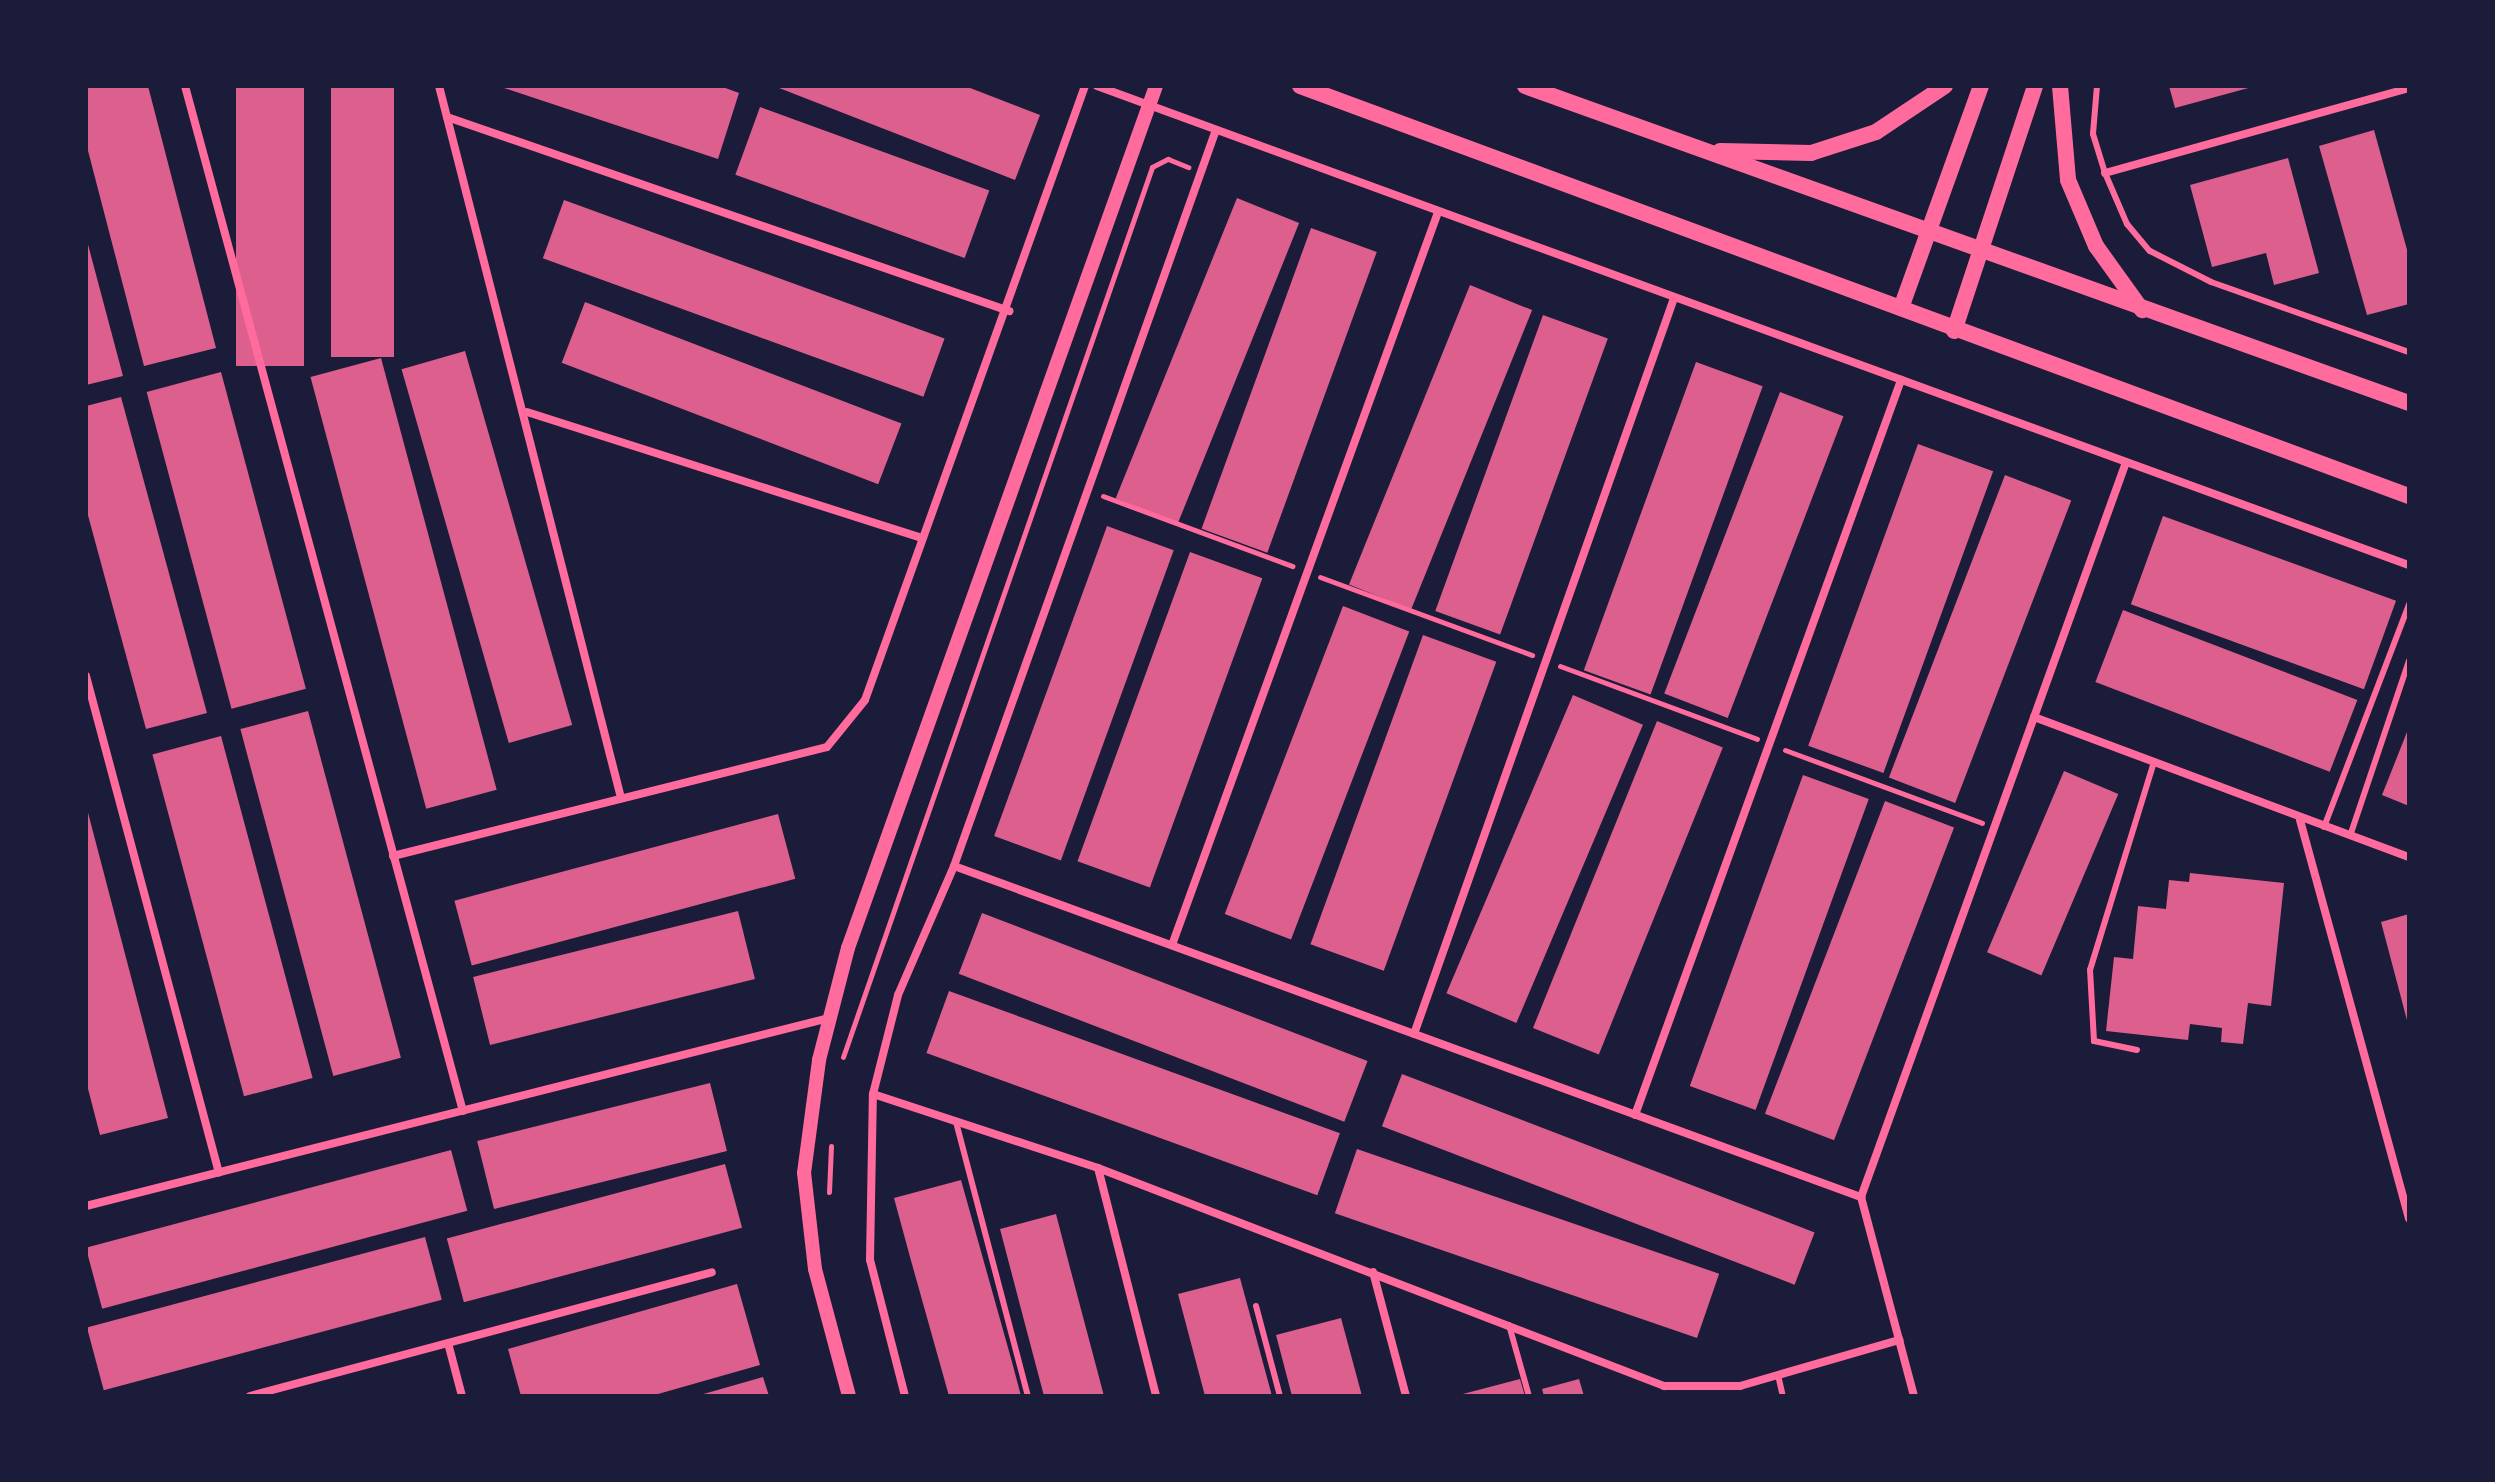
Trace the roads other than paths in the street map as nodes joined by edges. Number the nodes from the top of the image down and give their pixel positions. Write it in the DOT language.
graph roads {
  1 [pos="185,86"];
  2 [pos="439,86"];
  3 [pos="1085,86"];
  4 [pos="1097,86"];
  5 [pos="1156,86"];
  6 [pos="1300,86"];
  7 [pos="1525,86"];
  8 [pos="1945,86"];
  9 [pos="1981,86"];
  10 [pos="2035,86"];
  11 [pos="2060,86"];
  12 [pos="2097,86"];
  13 [pos="2409,88"];
  14 [pos="1148,106"];
  15 [pos="447,117"];
  16 [pos="1216,130"];
  17 [pos="1707,151"];
  18 [pos="2105,173"];
  19 [pos="1438,212"];
  20 [pos="1928,235"];
  21 [pos="1979,252"];
  22 [pos="1674,298"];
  23 [pos="1901,308"];
  24 [pos="2142,310"];
  25 [pos="1009,311"];
  26 [pos="1954,331"];
  27 [pos="2409,352"];
  28 [pos="1901,380"];
  29 [pos="2409,403"];
  30 [pos="527,412"];
  31 [pos="2126,462"];
  32 [pos="2409,496"];
  33 [pos="922,538"];
  34 [pos="2409,565"];
  35 [pos="2409,604"];
  36 [pos="2409,661"];
  37 [pos="86,676"];
  38 [pos="2034,717"];
  39 [pos="2153,765"];
  40 [pos="621,798"];
  41 [pos="2300,820"];
  42 [pos="2324,827"];
  43 [pos="2350,837"];
  44 [pos="393,856"];
  45 [pos="2409,857"];
  46 [pos="954,866"];
  47 [pos="1172,945"];
  48 [pos="829,1018"];
  49 [pos="1414,1034"];
  50 [pos="2137,1050"];
  51 [pos="873,1094"];
  52 [pos="463,1111"];
  53 [pos="1635,1115"];
  54 [pos="956,1122"];
  55 [pos="1098,1168"];
  56 [pos="219,1173"];
  57 [pos="1861,1197"];
  58 [pos="86,1206"];
  59 [pos="2409,1218"];
  60 [pos="712,1272"];
  61 [pos="1373,1272"];
  62 [pos="1256,1306"];
  63 [pos="1509,1325"];
  64 [pos="1899,1340"];
  65 [pos="448,1343"];
  66 [pos="1778,1375"];
  67 [pos="1666,1391"];
  68 [pos="250,1396"];
  69 [pos="462,1396"];
  70 [pos="849,1396"];
  71 [pos="905,1396"];
  72 [pos="1028,1396"];
  73 [pos="1156,1396"];
  74 [pos="1280,1396"];
  75 [pos="1406,1396"];
  76 [pos="1529,1396"];
  77 [pos="1783,1396"];
  78 [pos="1914,1396"];
  1 -- 44 [label="street"];
  2 -- 15 [label="street"];
  3 -- 25 [label="street"];
  4 -- 14 [label="street"];
  5 -- 14 [label="street"];
  6 -- 23 [label="main road"];
  7 -- 17 [label="main road"];
  8 -- 17 [label="main road"];
  9 -- 20 [label="main road"];
  10 -- 21 [label="main road"];
  11 -- 24 [label="main road"];
  12 -- 18 [label="lane"];
  13 -- 18 [label="street"];
  14 -- 16 [label="street"];
  14 -- 48 [label="street"];
  15 -- 25 [label="street"];
  15 -- 30 [label="street"];
  16 -- 19 [label="street"];
  16 -- 46 [label="street"];
  17 -- 20 [label="main road"];
  18 -- 27 [label="lane"];
  19 -- 22 [label="street"];
  19 -- 47 [label="street"];
  20 -- 21 [label="main road"];
  20 -- 23 [label="main road"];
  21 -- 24 [label="main road"];
  21 -- 26 [label="main road"];
  22 -- 28 [label="street"];
  22 -- 49 [label="street"];
  23 -- 26 [label="main road"];
  24 -- 29 [label="main road"];
  25 -- 33 [label="street"];
  26 -- 32 [label="main road"];
  28 -- 31 [label="street"];
  28 -- 53 [label="street"];
  30 -- 33 [label="street"];
  30 -- 40 [label="street"];
  31 -- 34 [label="street"];
  31 -- 38 [label="street"];
  33 -- 40 [label="street"];
  35 -- 42 [label="lane"];
  36 -- 43 [label="lane"];
  37 -- 56 [label="street"];
  38 -- 39 [label="street"];
  38 -- 57 [label="street"];
  39 -- 41 [label="street"];
  39 -- 50 [label="lane"];
  40 -- 44 [label="street"];
  41 -- 42 [label="street"];
  41 -- 59 [label="street"];
  42 -- 43 [label="street"];
  43 -- 45 [label="street"];
  44 -- 52 [label="street"];
  46 -- 47 [label="street"];
  46 -- 51 [label="street"];
  47 -- 49 [label="street"];
  48 -- 52 [label="street"];
  48 -- 70 [label="street"];
  49 -- 53 [label="street"];
  51 -- 54 [label="street"];
  51 -- 71 [label="street"];
  52 -- 56 [label="street"];
  53 -- 57 [label="street"];
  54 -- 55 [label="street"];
  54 -- 72 [label="lane"];
  55 -- 61 [label="street"];
  55 -- 73 [label="street"];
  56 -- 58 [label="street"];
  57 -- 64 [label="street"];
  60 -- 65 [label="street"];
  61 -- 63 [label="street"];
  61 -- 75 [label="street"];
  62 -- 74 [label="lane"];
  63 -- 67 [label="street"];
  63 -- 76 [label="lane"];
  64 -- 66 [label="street"];
  64 -- 78 [label="street"];
  65 -- 68 [label="street"];
  65 -- 69 [label="street"];
  66 -- 67 [label="street"];
  66 -- 77 [label="lane"];
}
